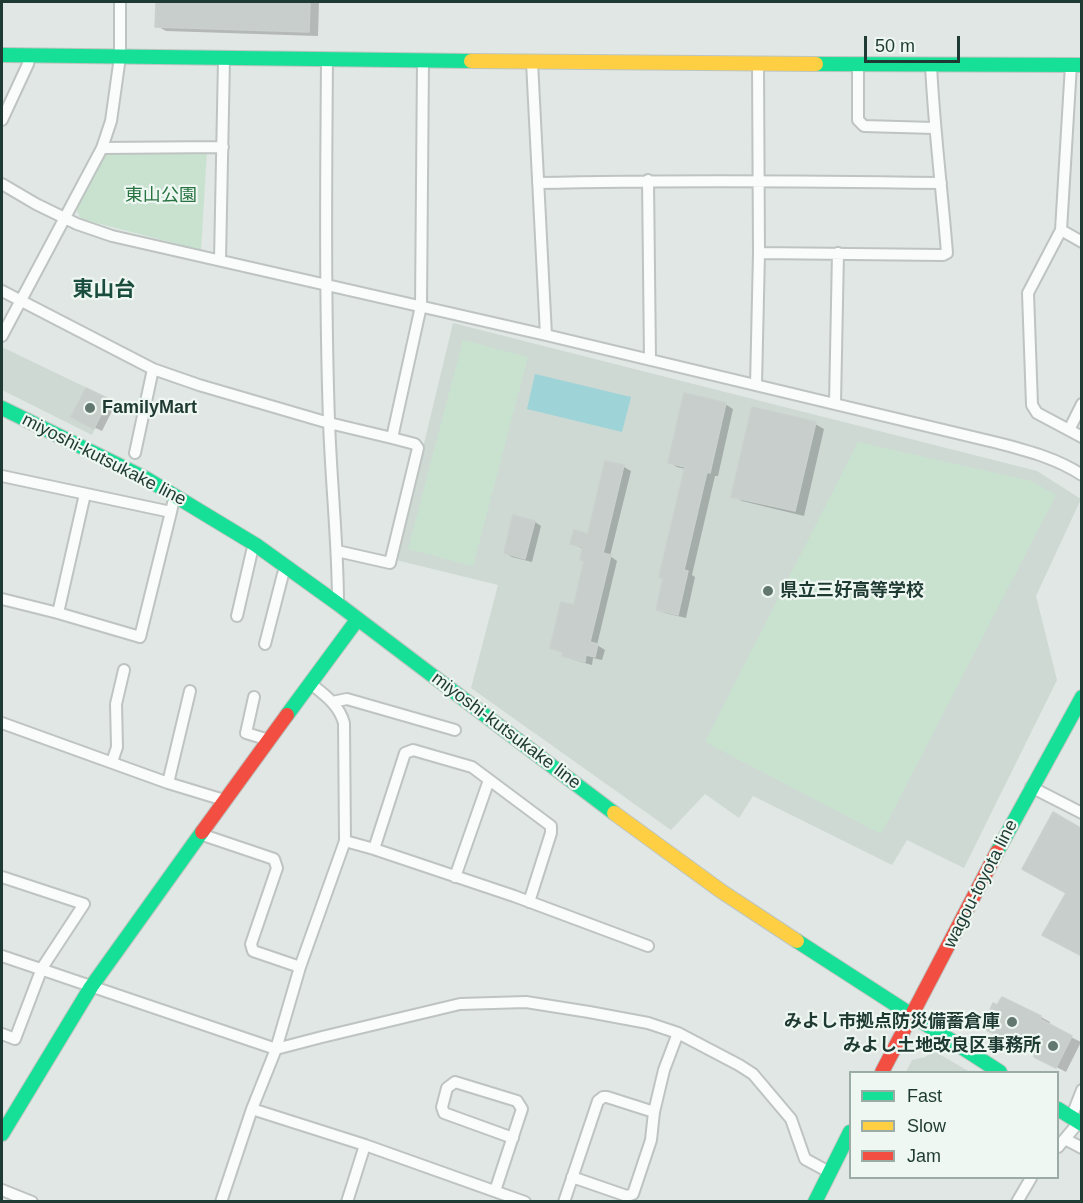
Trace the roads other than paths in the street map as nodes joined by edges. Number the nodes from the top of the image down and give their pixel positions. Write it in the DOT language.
graph roads {
  1 [pos="120,2"];
  2 [pos="2,55"];
  3 [pos="30,55"];
  4 [pos="120,57"];
  5 [pos="224,59"];
  6 [pos="327,60"];
  7 [pos="423,60"];
  8 [pos="532,62"];
  9 [pos="758,63"];
  10 [pos="858,65"];
  11 [pos="931,65"];
  12 [pos="1076,65"];
  13 [pos="2,120"];
  14 [pos="934,128"];
  15 [pos="223,147"];
  16 [pos="102,148"];
  17 [pos="648,180"];
  18 [pos="759,180"];
  19 [pos="538,183"];
  20 [pos="941,183"];
  21 [pos="2,184"];
  22 [pos="64,218"];
  23 [pos="1061,230"];
  24 [pos="1082,242"];
  25 [pos="759,253"];
  26 [pos="837,253"];
  27 [pos="220,260"];
  28 [pos="326,284"];
  29 [pos="2,291"];
  30 [pos="21,300"];
  31 [pos="421,306"];
  32 [pos="546,335"];
  33 [pos="2,336"];
  34 [pos="650,360"];
  35 [pos="153,369"];
  36 [pos="756,385"];
  37 [pos="835,404"];
  38 [pos="1082,404"];
  39 [pos="2,408"];
  40 [pos="329,423"];
  41 [pos="1069,430"];
  42 [pos="1082,437"];
  43 [pos="392,438"];
  44 [pos="135,453"];
  45 [pos="1082,475"];
  46 [pos="2,476"];
  47 [pos="85,494"];
  48 [pos="177,496"];
  49 [pos="171,512"];
  50 [pos="256,545"];
  51 [pos="337,551"];
  52 [pos="288,568"];
  53 [pos="2,599"];
  54 [pos="338,604"];
  55 [pos="58,613"];
  56 [pos="237,616"];
  57 [pos="357,620"];
  58 [pos="265,644"];
  59 [pos="124,670"];
  60 [pos="311,684"];
  61 [pos="190,691"];
  62 [pos="254,697"];
  63 [pos="1082,697"];
  64 [pos="332,702"];
  65 [pos="2,723"];
  66 [pos="455,730"];
  67 [pos="269,741"];
  68 [pos="112,762"];
  69 [pos="489,780"];
  70 [pos="168,783"];
  71 [pos="1031,787"];
  72 [pos="224,800"];
  73 [pos="1082,813"];
  74 [pos="200,834"];
  75 [pos="345,841"];
  76 [pos="375,849"];
  77 [pos="2,877"];
  78 [pos="455,877"];
  79 [pos="529,902"];
  80 [pos="648,946"];
  81 [pos="2,956"];
  82 [pos="300,967"];
  83 [pos="42,968"];
  84 [pos="91,987"];
  85 [pos="912,1016"];
  86 [pos="678,1033"];
  87 [pos="2,1034"];
  88 [pos="276,1049"];
  89 [pos="883,1071"];
  90 [pos="998,1071"];
  91 [pos="1082,1090"];
  92 [pos="252,1109"];
  93 [pos="1059,1110"];
  94 [pos="654,1112"];
  95 [pos="1077,1121"];
  96 [pos="2,1134"];
  97 [pos="849,1134"];
  98 [pos="513,1138"];
  99 [pos="1065,1139"];
  100 [pos="365,1145"];
  101 [pos="1059,1146"];
  102 [pos="1082,1149"];
  103 [pos="829,1172"];
  104 [pos="572,1177"];
  105 [pos="1030,1179"];
  106 [pos="2,1190"];
  107 [pos="495,1191"];
  108 [pos="32,1202"];
  109 [pos="221,1202"];
  110 [pos="347,1202"];
  111 [pos="525,1202"];
  112 [pos="564,1202"];
  113 [pos="815,1202"];
  114 [pos="1017,1202"];
  1 -- 4 [label="street"];
  2 -- 3 [label="main road"];
  3 -- 4 [label="main road"];
  3 -- 13 [label="street"];
  4 -- 5 [label="main road"];
  4 -- 16 [label="street"];
  5 -- 6 [label="main road"];
  5 -- 15 [label="street"];
  6 -- 7 [label="main road"];
  6 -- 28 [label="street"];
  7 -- 8 [label="main road"];
  7 -- 31 [label="street"];
  8 -- 9 [label="main road"];
  8 -- 19 [label="street"];
  9 -- 10 [label="main road"];
  9 -- 18 [label="street"];
  10 -- 11 [label="main road"];
  10 -- 14 [label="street"];
  11 -- 12 [label="main road"];
  11 -- 14 [label="street"];
  12 -- 23 [label="street"];
  14 -- 20 [label="street"];
  15 -- 16 [label="street"];
  15 -- 27 [label="street"];
  16 -- 22 [label="street"];
  17 -- 18 [label="street"];
  17 -- 19 [label="street"];
  17 -- 34 [label="street"];
  18 -- 20 [label="street"];
  18 -- 25 [label="street"];
  19 -- 32 [label="street"];
  20 -- 26 [label="street"];
  21 -- 22 [label="street"];
  22 -- 27 [label="street"];
  22 -- 30 [label="street"];
  23 -- 24 [label="street"];
  23 -- 41 [label="street"];
  25 -- 26 [label="street"];
  25 -- 36 [label="street"];
  26 -- 37 [label="street"];
  27 -- 28 [label="street"];
  28 -- 31 [label="street"];
  28 -- 40 [label="street"];
  29 -- 30 [label="street"];
  30 -- 33 [label="street"];
  30 -- 35 [label="street"];
  31 -- 32 [label="street"];
  31 -- 43 [label="street"];
  32 -- 34 [label="street"];
  34 -- 36 [label="street"];
  35 -- 40 [label="street"];
  35 -- 44 [label="street"];
  36 -- 37 [label="street"];
  37 -- 45 [label="street"];
  38 -- 41 [label="street"];
  39 -- 48 [label="main road, miyoshi-kutsukake line"];
  40 -- 43 [label="street"];
  40 -- 51 [label="street"];
  41 -- 42 [label="street"];
  43 -- 51 [label="street"];
  46 -- 47 [label="street"];
  47 -- 49 [label="street"];
  47 -- 55 [label="street"];
  48 -- 49 [label="street"];
  48 -- 50 [label="main road, miyoshi-kutsukake line"];
  49 -- 55 [label="street"];
  50 -- 52 [label="main road, miyoshi-kutsukake line"];
  50 -- 56 [label="street"];
  51 -- 54 [label="street"];
  52 -- 54 [label="main road, miyoshi-kutsukake line"];
  52 -- 58 [label="street"];
  53 -- 55 [label="street"];
  54 -- 57 [label="main road, miyoshi-kutsukake line"];
  57 -- 60 [label="main road"];
  57 -- 85 [label="main road, miyoshi-kutsukake line"];
  59 -- 68 [label="street"];
  60 -- 64 [label="street"];
  60 -- 67 [label="main road"];
  61 -- 70 [label="street"];
  62 -- 67 [label="street"];
  63 -- 71 [label="main road, wagou-toyota line"];
  64 -- 66 [label="street"];
  64 -- 75 [label="street"];
  65 -- 68 [label="street"];
  67 -- 72 [label="main road"];
  68 -- 70 [label="street"];
  69 -- 76 [label="street"];
  69 -- 78 [label="street"];
  69 -- 79 [label="street"];
  70 -- 72 [label="street"];
  71 -- 73 [label="street"];
  71 -- 85 [label="main road, wagou-toyota line"];
  72 -- 74 [label="main road"];
  74 -- 82 [label="street"];
  74 -- 84 [label="main road"];
  75 -- 76 [label="street"];
  75 -- 82 [label="street"];
  76 -- 78 [label="street"];
  77 -- 83 [label="street"];
  78 -- 79 [label="street"];
  79 -- 80 [label="street"];
  81 -- 83 [label="street"];
  82 -- 88 [label="street"];
  83 -- 84 [label="street"];
  83 -- 87 [label="street"];
  84 -- 88 [label="street"];
  84 -- 96 [label="main road"];
  85 -- 89 [label="main road, wagou-toyota line"];
  85 -- 90 [label="main road, miyoshi-kutsukake line"];
  86 -- 88 [label="street"];
  86 -- 94 [label="street"];
  86 -- 103 [label="street"];
  88 -- 92 [label="street"];
  91 -- 95 [label="street"];
  92 -- 100 [label="street"];
  92 -- 109 [label="street"];
  93 -- 95 [label="main road"];
  94 -- 104 [label="street"];
  94 -- 104 [label="street"];
  95 -- 99 [label="street"];
  97 -- 103 [label="main road"];
  98 -- 98 [label="street"];
  98 -- 107 [label="street"];
  99 -- 101 [label="street"];
  99 -- 102 [label="street"];
  100 -- 107 [label="street"];
  100 -- 110 [label="street"];
  103 -- 113 [label="main road"];
  104 -- 112 [label="street"];
  105 -- 114 [label="street"];
  106 -- 108 [label="street"];
  107 -- 111 [label="street"];
}
